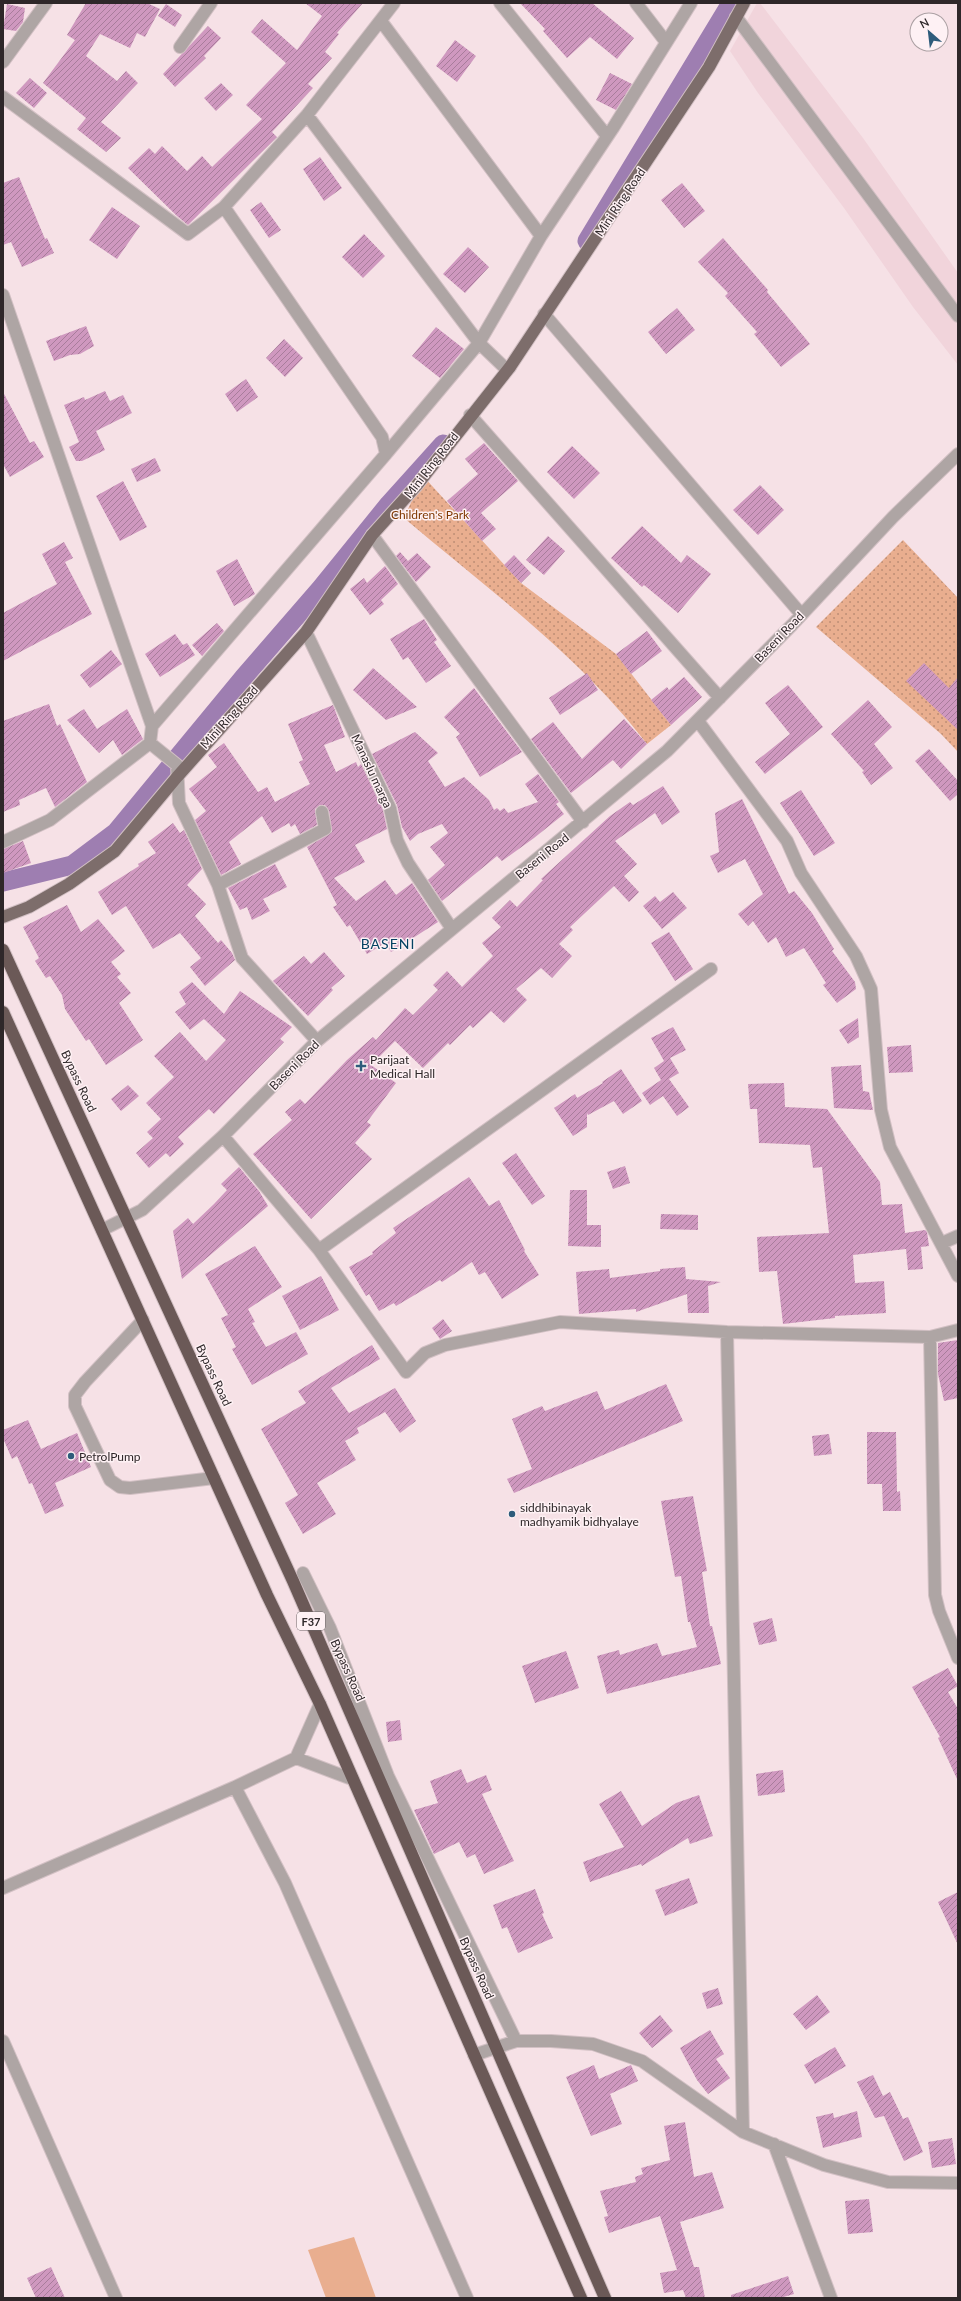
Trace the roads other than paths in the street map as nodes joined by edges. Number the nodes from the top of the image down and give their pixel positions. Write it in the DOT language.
graph roads {
  1 [pos="46,3"];
  2 [pos="211,3"];
  3 [pos="394,3"];
  4 [pos="500,3"];
  5 [pos="636,3"];
  6 [pos="691,3"];
  7 [pos="744,3"];
  8 [pos="736,17"];
  9 [pos="381,21"];
  10 [pos="666,42"];
  11 [pos="180,47"];
  12 [pos="3,62"];
  13 [pos="3,97"];
  14 [pos="307,115"];
  15 [pos="607,136"];
  16 [pos="224,207"];
  17 [pos="541,236"];
  18 [pos="3,295"];
  19 [pos="544,314"];
  20 [pos="958,316"];
  21 [pos="482,346"];
  22 [pos="507,367"];
  23 [pos="470,415"];
  24 [pos="386,454"];
  25 [pos="958,454"];
  26 [pos="372,536"];
  27 [pos="801,614"];
  28 [pos="306,632"];
  29 [pos="720,698"];
  30 [pos="698,721"];
  31 [pos="152,726"];
  32 [pos="150,743"];
  33 [pos="177,771"];
  34 [pos="322,812"];
  35 [pos="583,822"];
  36 [pos="3,842"];
  37 [pos="218,886"];
  38 [pos="3,917"];
  39 [pos="452,929"];
  40 [pos="3,950"];
  41 [pos="711,969"];
  42 [pos="3,1012"];
  43 [pos="317,1041"];
  44 [pos="223,1136"];
  45 [pos="126,1218"];
  46 [pos="102,1230"];
  47 [pos="958,1236"];
  48 [pos="942,1243"];
  49 [pos="319,1250"];
  50 [pos="958,1276"];
  51 [pos="142,1320"];
  52 [pos="958,1330"];
  53 [pos="727,1332"];
  54 [pos="930,1337"];
  55 [pos="214,1478"];
  56 [pos="304,1573"];
  57 [pos="958,1658"];
  58 [pos="320,1704"];
  59 [pos="296,1758"];
  60 [pos="352,1778"];
  61 [pos="234,1787"];
  62 [pos="3,1888"];
  63 [pos="3,2041"];
  64 [pos="516,2042"];
  65 [pos="496,2047"];
  66 [pos="474,2055"];
  67 [pos="743,2132"];
  68 [pos="774,2144"];
  69 [pos="958,2183"];
  70 [pos="116,2298"];
  71 [pos="467,2298"];
  72 [pos="580,2298"];
  73 [pos="605,2298"];
  74 [pos="830,2298"];
  1 -- 12 [label="street"];
  2 -- 11 [label="street"];
  3 -- 9 [label="street"];
  4 -- 15 [label="street"];
  5 -- 10 [label="street"];
  6 -- 10 [label="street"];
  7 -- 8 [label="main road, Mini Ring Road"];
  8 -- 19 [label="main road, Mini Ring Road"];
  8 -- 20 [label="street"];
  9 -- 14 [label="street"];
  9 -- 17 [label="street"];
  10 -- 15 [label="street"];
  13 -- 16 [label="street"];
  14 -- 16 [label="street"];
  14 -- 21 [label="street"];
  15 -- 17 [label="street"];
  16 -- 24 [label="street"];
  17 -- 21 [label="street"];
  18 -- 31 [label="street"];
  19 -- 22 [label="main road, Mini Ring Road"];
  19 -- 27 [label="street"];
  21 -- 22 [label="street"];
  21 -- 24 [label="street"];
  22 -- 23 [label="main road, Mini Ring Road"];
  23 -- 26 [label="main road, Mini Ring Road"];
  23 -- 29 [label="street"];
  24 -- 31 [label="street"];
  25 -- 27 [label="street, Baseni Road"];
  26 -- 28 [label="main road, Mini Ring Road"];
  26 -- 35 [label="street"];
  27 -- 29 [label="street, Baseni Road"];
  28 -- 33 [label="main road, Mini Ring Road"];
  28 -- 39 [label="street, Manaslu marga"];
  29 -- 30 [label="street, Baseni Road"];
  30 -- 35 [label="street, Baseni Road"];
  30 -- 48 [label="street"];
  31 -- 32 [label="street"];
  32 -- 33 [label="street"];
  32 -- 36 [label="street"];
  33 -- 37 [label="street"];
  33 -- 38 [label="main road, Mini Ring Road"];
  34 -- 37 [label="street"];
  35 -- 39 [label="street, Baseni Road"];
  37 -- 43 [label="street"];
  39 -- 43 [label="street, Baseni Road"];
  40 -- 45 [label="highway, Bypass Road / F37"];
  41 -- 49 [label="street"];
  42 -- 46 [label="highway, F37"];
  43 -- 44 [label="street, Baseni Road"];
  44 -- 45 [label="street, Baseni Road"];
  44 -- 49 [label="street"];
  45 -- 46 [label="street, Baseni Road"];
  45 -- 65 [label="highway, Bypass Road / F37"];
  46 -- 51 [label="highway, F37"];
  47 -- 48 [label="street"];
  48 -- 50 [label="street"];
  49 -- 53 [label="street"];
  51 -- 55 [label="highway, F37"];
  51 -- 55 [label="street"];
  52 -- 54 [label="street"];
  53 -- 54 [label="street"];
  53 -- 67 [label="street"];
  54 -- 57 [label="street"];
  55 -- 58 [label="highway, F37"];
  56 -- 64 [label="street"];
  58 -- 59 [label="street"];
  58 -- 60 [label="highway, F37"];
  59 -- 60 [label="street"];
  59 -- 61 [label="street"];
  60 -- 66 [label="highway, F37"];
  61 -- 62 [label="street"];
  61 -- 71 [label="street"];
  63 -- 70 [label="street"];
  64 -- 65 [label="street"];
  64 -- 67 [label="street"];
  65 -- 66 [label="street"];
  65 -- 73 [label="highway, Bypass Road / F37"];
  66 -- 72 [label="highway, F37"];
  67 -- 68 [label="street"];
  68 -- 69 [label="street"];
  68 -- 74 [label="street"];
}
